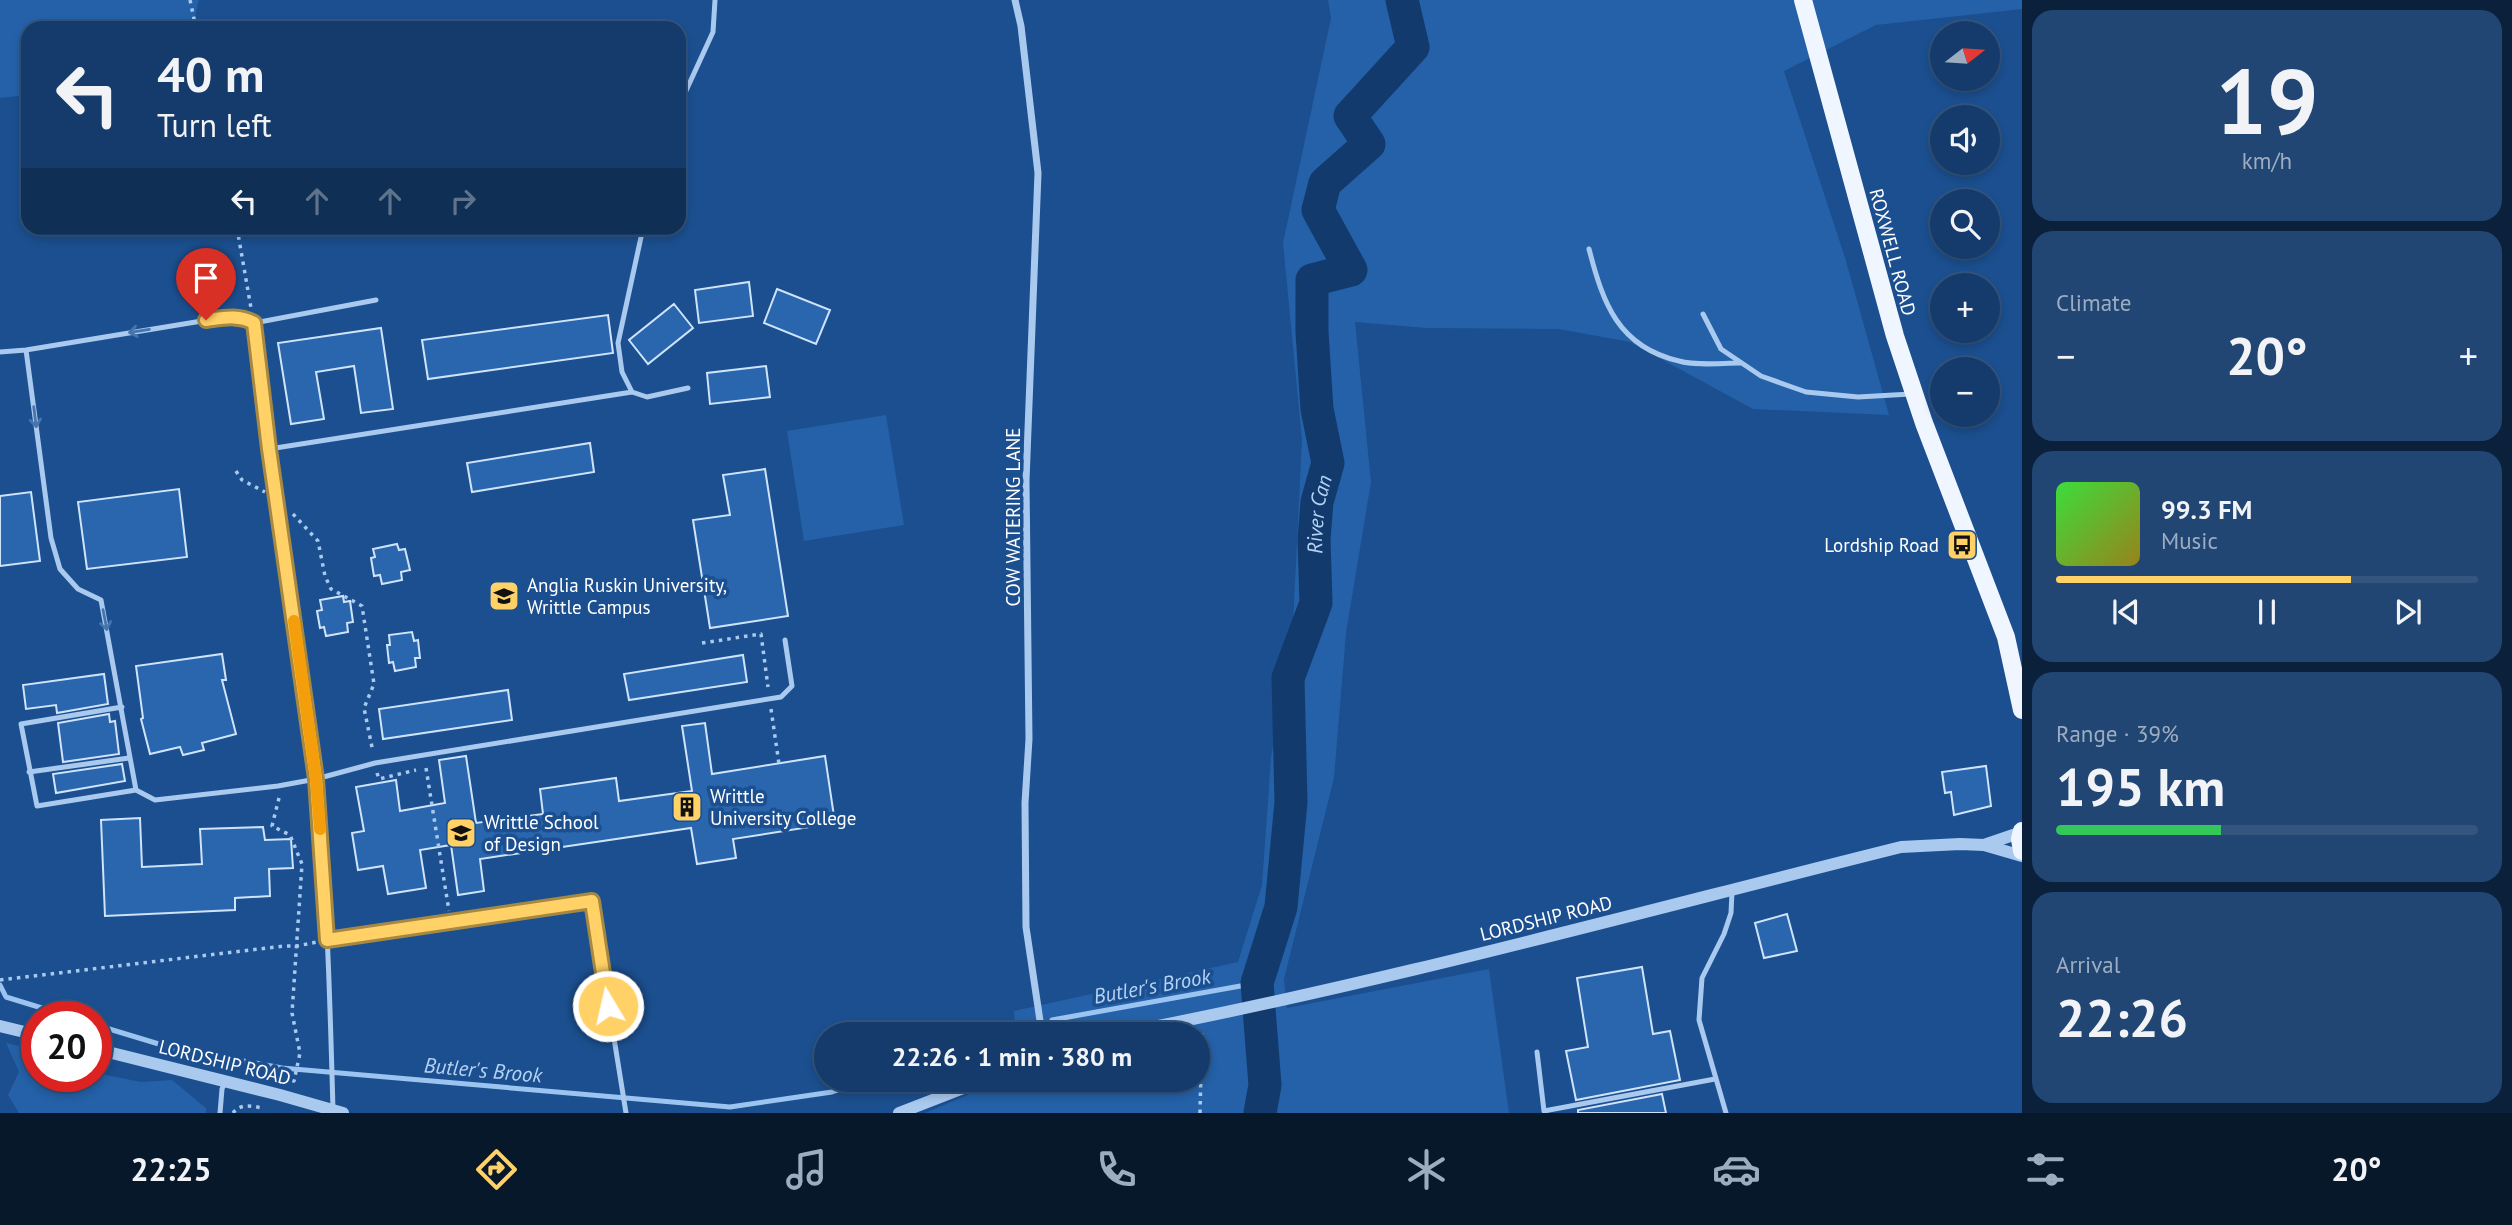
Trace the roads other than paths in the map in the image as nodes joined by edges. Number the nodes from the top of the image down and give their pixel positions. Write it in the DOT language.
graph roads {
  1 [pos="715,0"];
  2 [pos="1015,0"];
  3 [pos="1803,0"];
  4 [pos="686,91"];
  5 [pos="641,235"];
  6 [pos="1589,248"];
  7 [pos="376,300"];
  8 [pos="1703,314"];
  9 [pos="254,323"];
  10 [pos="26,350"];
  11 [pos="0,352"];
  12 [pos="1743,363"];
  13 [pos="688,388"];
  14 [pos="632,392"];
  15 [pos="1914,394"];
  16 [pos="269,449"];
  17 [pos="785,640"];
  18 [pos="122,707"];
  19 [pos="2022,710"];
  20 [pos="129,758"];
  21 [pos="29,772"];
  22 [pos="316,779"];
  23 [pos="136,790"];
  24 [pos="2022,831"];
  25 [pos="1984,845"];
  26 [pos="2022,854"];
  27 [pos="1732,891"];
  28 [pos="327,940"];
  29 [pos="1040,1022"];
  30 [pos="1187,1022"];
  31 [pos="0,1026"];
  32 [pos="21,1031"];
  33 [pos="1536,1052"];
  34 [pos="112,1053"];
  35 [pos="1714,1079"];
  36 [pos="225,1081"];
  37 [pos="953,1092"];
  38 [pos="338,1112"];
  39 [pos="1544,1112"];
  40 [pos="220,1113"];
  41 [pos="625,1113"];
  42 [pos="899,1113"];
  43 [pos="1726,1113"];
  1 -- 4 [label="lane"];
  2 -- 29 [label="street, COW WATERING LANE"];
  3 -- 15 [label="main road, ROXWELL ROAD"];
  5 -- 14 [label="lane"];
  6 -- 12 [label="lane"];
  7 -- 9 [label="lane"];
  8 -- 12 [label="lane"];
  9 -- 10 [label="lane, one-way"];
  9 -- 16 [label="lane"];
  10 -- 11 [label="lane"];
  10 -- 18 [label="lane, one-way"];
  12 -- 15 [label="lane"];
  13 -- 14 [label="lane"];
  14 -- 16 [label="lane"];
  15 -- 19 [label="main road, ROXWELL ROAD"];
  16 -- 22 [label="lane"];
  17 -- 22 [label="lane"];
  18 -- 20 [label="lane"];
  18 -- 21 [label="lane"];
  20 -- 21 [label="lane"];
  20 -- 23 [label="lane"];
  21 -- 23 [label="lane"];
  22 -- 23 [label="lane"];
  22 -- 28 [label="lane"];
  24 -- 25 [label="street, LORDSHIP ROAD"];
  24 -- 26 [label="main road"];
  25 -- 26 [label="street, LORDSHIP ROAD"];
  25 -- 27 [label="street, LORDSHIP ROAD"];
  27 -- 30 [label="street, LORDSHIP ROAD"];
  27 -- 35 [label="lane"];
  28 -- 38 [label="lane"];
  28 -- 41 [label="lane"];
  31 -- 32 [label="street"];
  33 -- 39 [label="lane"];
  34 -- 36 [label="street, LORDSHIP ROAD"];
  35 -- 39 [label="lane"];
  35 -- 43 [label="lane"];
  36 -- 38 [label="street, LORDSHIP ROAD"];
  36 -- 40 [label="lane"];
  37 -- 42 [label="street"];
}
